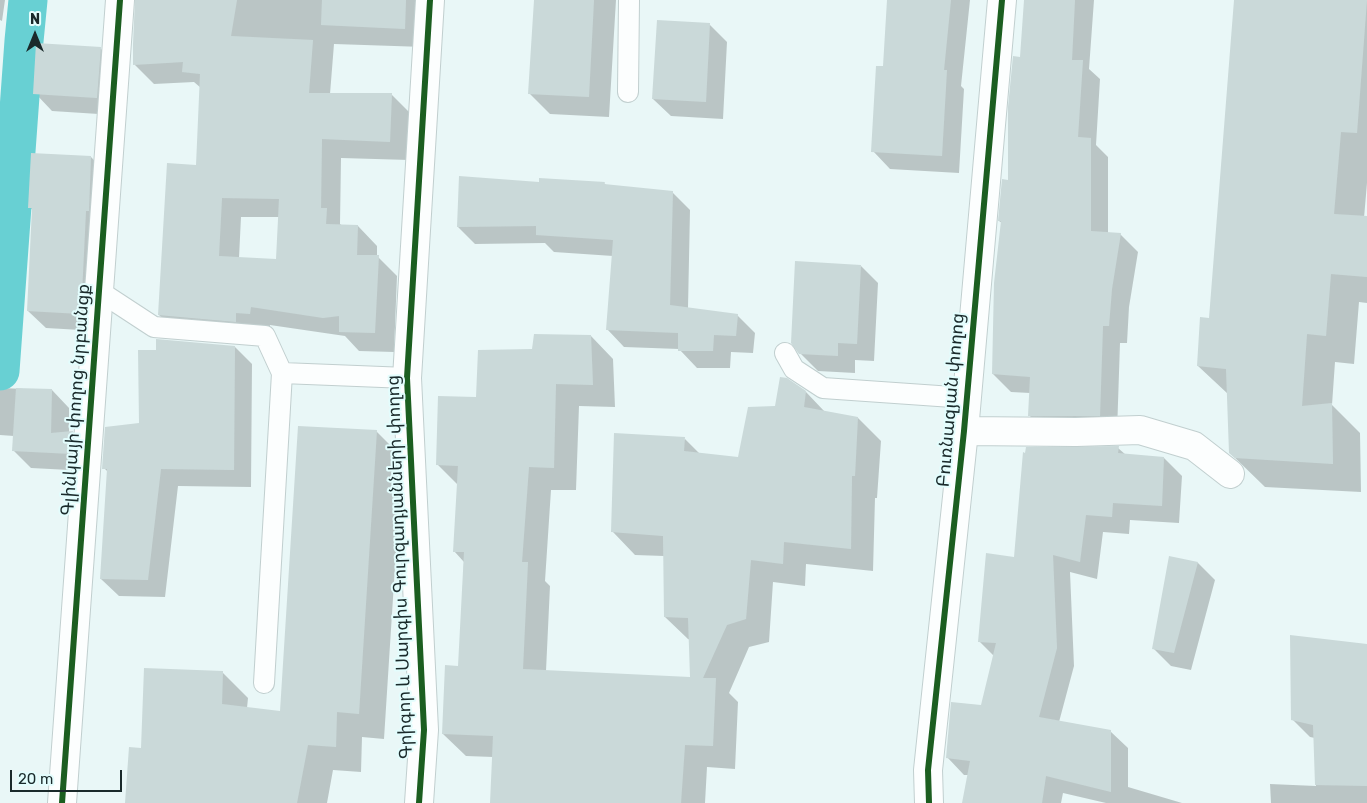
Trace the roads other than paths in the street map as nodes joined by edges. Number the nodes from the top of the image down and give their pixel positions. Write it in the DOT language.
graph roads {
  1 [pos="120,0"];
  2 [pos="430,0"];
  3 [pos="629,0"];
  4 [pos="1002,0"];
  5 [pos="628,92"];
  6 [pos="99,291"];
  7 [pos="785,353"];
  8 [pos="282,373"];
  9 [pos="407,378"];
  10 [pos="967,398"];
  11 [pos="964,431"];
  12 [pos="1230,474"];
  13 [pos="264,683"];
  14 [pos="62,803"];
  15 [pos="419,803"];
  16 [pos="929,803"];
  1 -- 6 [label="street, Գլինկայի փողոց նրբանցք"];
  2 -- 9 [label="street, Գրիգոր և Սարգիս Գուրզադյանների փողոց"];
  3 -- 5 [label="lane"];
  4 -- 10 [label="street, Բուռնազյան փողոց"];
  6 -- 8 [label="lane"];
  6 -- 14 [label="street, Գլինկայի փողոց նրբանցք"];
  7 -- 10 [label="lane"];
  8 -- 9 [label="lane"];
  8 -- 13 [label="lane"];
  9 -- 15 [label="street, Գրիգոր և Սարգիս Գուրզադյանների փողոց"];
  10 -- 11 [label="street, Բուռնազյան փողոց"];
  11 -- 12 [label="street"];
  11 -- 16 [label="street, Բուռնազյան փողոց"];
}
